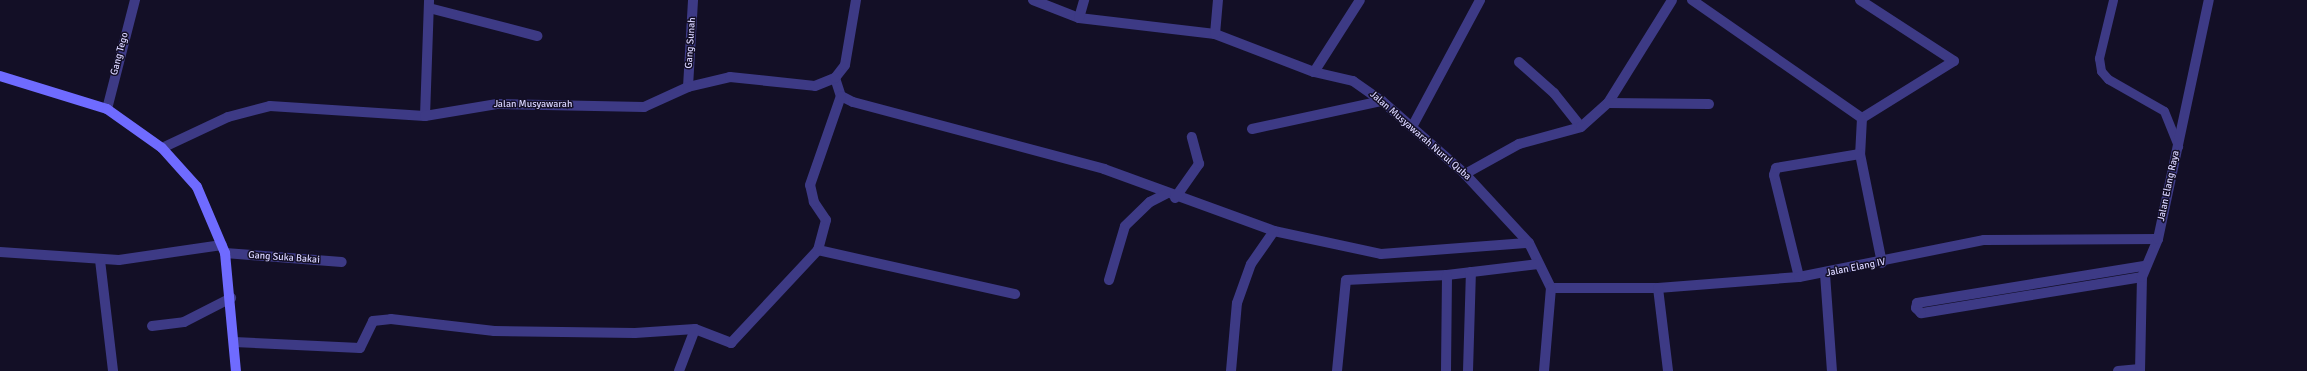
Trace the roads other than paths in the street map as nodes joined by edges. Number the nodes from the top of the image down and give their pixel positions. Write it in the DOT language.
graph roads {
  1 [pos="134,0"];
  2 [pos="693,0"];
  3 [pos="856,0"];
  4 [pos="1032,0"];
  5 [pos="1084,0"];
  6 [pos="1218,0"];
  7 [pos="1360,0"];
  8 [pos="1480,0"];
  9 [pos="1672,0"];
  10 [pos="1692,0"];
  11 [pos="1860,0"];
  12 [pos="2113,0"];
  13 [pos="2209,0"];
  14 [pos="429,4"];
  15 [pos="1079,18"];
  16 [pos="1215,34"];
  17 [pos="537,36"];
  18 [pos="1519,62"];
  19 [pos="1314,72"];
  20 [pos="0,76"];
  21 [pos="834,78"];
  22 [pos="688,87"];
  23 [pos="841,96"];
  24 [pos="1382,101"];
  25 [pos="1608,103"];
  26 [pos="1710,104"];
  27 [pos="108,109"];
  28 [pos="425,116"];
  29 [pos="1862,118"];
  30 [pos="1412,127"];
  31 [pos="1581,127"];
  32 [pos="1252,129"];
  33 [pos="1192,137"];
  34 [pos="2178,146"];
  35 [pos="162,148"];
  36 [pos="1860,154"];
  37 [pos="1465,174"];
  38 [pos="1171,196"];
  39 [pos="1274,231"];
  40 [pos="2158,238"];
  41 [pos="1529,243"];
  42 [pos="223,249"];
  43 [pos="818,250"];
  44 [pos="0,252"];
  45 [pos="100,260"];
  46 [pos="342,262"];
  47 [pos="1882,263"];
  48 [pos="1538,264"];
  49 [pos="2144,266"];
  50 [pos="1471,272"];
  51 [pos="1825,274"];
  52 [pos="1447,276"];
  53 [pos="1799,277"];
  54 [pos="2142,277"];
  55 [pos="1109,280"];
  56 [pos="1551,288"];
  57 [pos="1658,288"];
  58 [pos="1015,294"];
  59 [pos="231,298"];
  60 [pos="152,326"];
  61 [pos="695,329"];
  62 [pos="234,342"];
  63 [pos="2140,370"];
  64 [pos="113,371"];
  65 [pos="236,371"];
  66 [pos="679,371"];
  67 [pos="1231,371"];
  68 [pos="1337,371"];
  69 [pos="1446,371"];
  70 [pos="1468,371"];
  71 [pos="1544,371"];
  72 [pos="1668,371"];
  73 [pos="1832,371"];
  74 [pos="2118,371"];
  1 -- 27 [label="street, Gang Tego"];
  2 -- 22 [label="street, Gang Sunah"];
  3 -- 21 [label="street"];
  4 -- 15 [label="street, Jalan Musyawarah Nurul Quba"];
  5 -- 15 [label="street"];
  6 -- 16 [label="street"];
  7 -- 19 [label="street"];
  8 -- 30 [label="street"];
  9 -- 25 [label="street"];
  10 -- 29 [label="street"];
  11 -- 29 [label="street"];
  12 -- 34 [label="lane"];
  13 -- 34 [label="street, Jalan Elang Raya"];
  14 -- 17 [label="street"];
  14 -- 28 [label="street"];
  15 -- 16 [label="street, Jalan Musyawarah Nurul Quba"];
  16 -- 19 [label="street, Jalan Musyawarah Nurul Quba"];
  18 -- 31 [label="street"];
  19 -- 24 [label="street, Jalan Musyawarah Nurul Quba"];
  20 -- 27 [label="main road"];
  21 -- 22 [label="street, Jalan Musyawarah"];
  21 -- 23 [label="street"];
  22 -- 28 [label="street, Jalan Musyawarah"];
  23 -- 38 [label="street"];
  23 -- 43 [label="street"];
  24 -- 30 [label="street, Jalan Musyawarah Nurul Quba"];
  24 -- 32 [label="street"];
  25 -- 26 [label="street"];
  25 -- 31 [label="street"];
  27 -- 35 [label="main road"];
  28 -- 35 [label="street, Jalan Musyawarah"];
  29 -- 36 [label="street"];
  30 -- 37 [label="street, Jalan Musyawarah Nurul Quba"];
  31 -- 37 [label="street"];
  33 -- 38 [label="street"];
  34 -- 40 [label="street, Jalan Elang Raya"];
  35 -- 42 [label="main road"];
  36 -- 47 [label="street"];
  36 -- 53 [label="street"];
  37 -- 41 [label="street, Jalan Musyawarah Nurul Quba"];
  38 -- 39 [label="street"];
  38 -- 55 [label="street"];
  39 -- 41 [label="street"];
  39 -- 67 [label="street"];
  40 -- 47 [label="street, Jalan Elang IV"];
  40 -- 49 [label="street, Jalan Elang Raya"];
  41 -- 48 [label="street, Jalan Musyawarah Nurul Quba"];
  42 -- 45 [label="street, Gang Suka Bakai"];
  42 -- 46 [label="street, Gang Suka Bakai"];
  42 -- 59 [label="main road"];
  43 -- 58 [label="street"];
  43 -- 61 [label="street"];
  44 -- 45 [label="street, Gang Suka Bakai"];
  45 -- 64 [label="street"];
  47 -- 51 [label="street, Jalan Elang IV"];
  48 -- 50 [label="street"];
  48 -- 56 [label="street, Jalan Musyawarah Nurul Quba"];
  49 -- 54 [label="street, Jalan Elang Raya"];
  49 -- 54 [label="street"];
  50 -- 52 [label="street"];
  50 -- 70 [label="street"];
  51 -- 53 [label="street, Jalan Elang IV"];
  51 -- 73 [label="street"];
  52 -- 68 [label="street"];
  52 -- 69 [label="street"];
  53 -- 57 [label="street, Jalan Elang IV"];
  54 -- 63 [label="street, Jalan Elang Raya"];
  56 -- 57 [label="street, Jalan Elang IV"];
  56 -- 71 [label="street"];
  57 -- 72 [label="street"];
  59 -- 60 [label="street"];
  59 -- 62 [label="main road"];
  61 -- 62 [label="street"];
  61 -- 66 [label="street"];
  62 -- 65 [label="main road"];
  63 -- 74 [label="street"];
}
